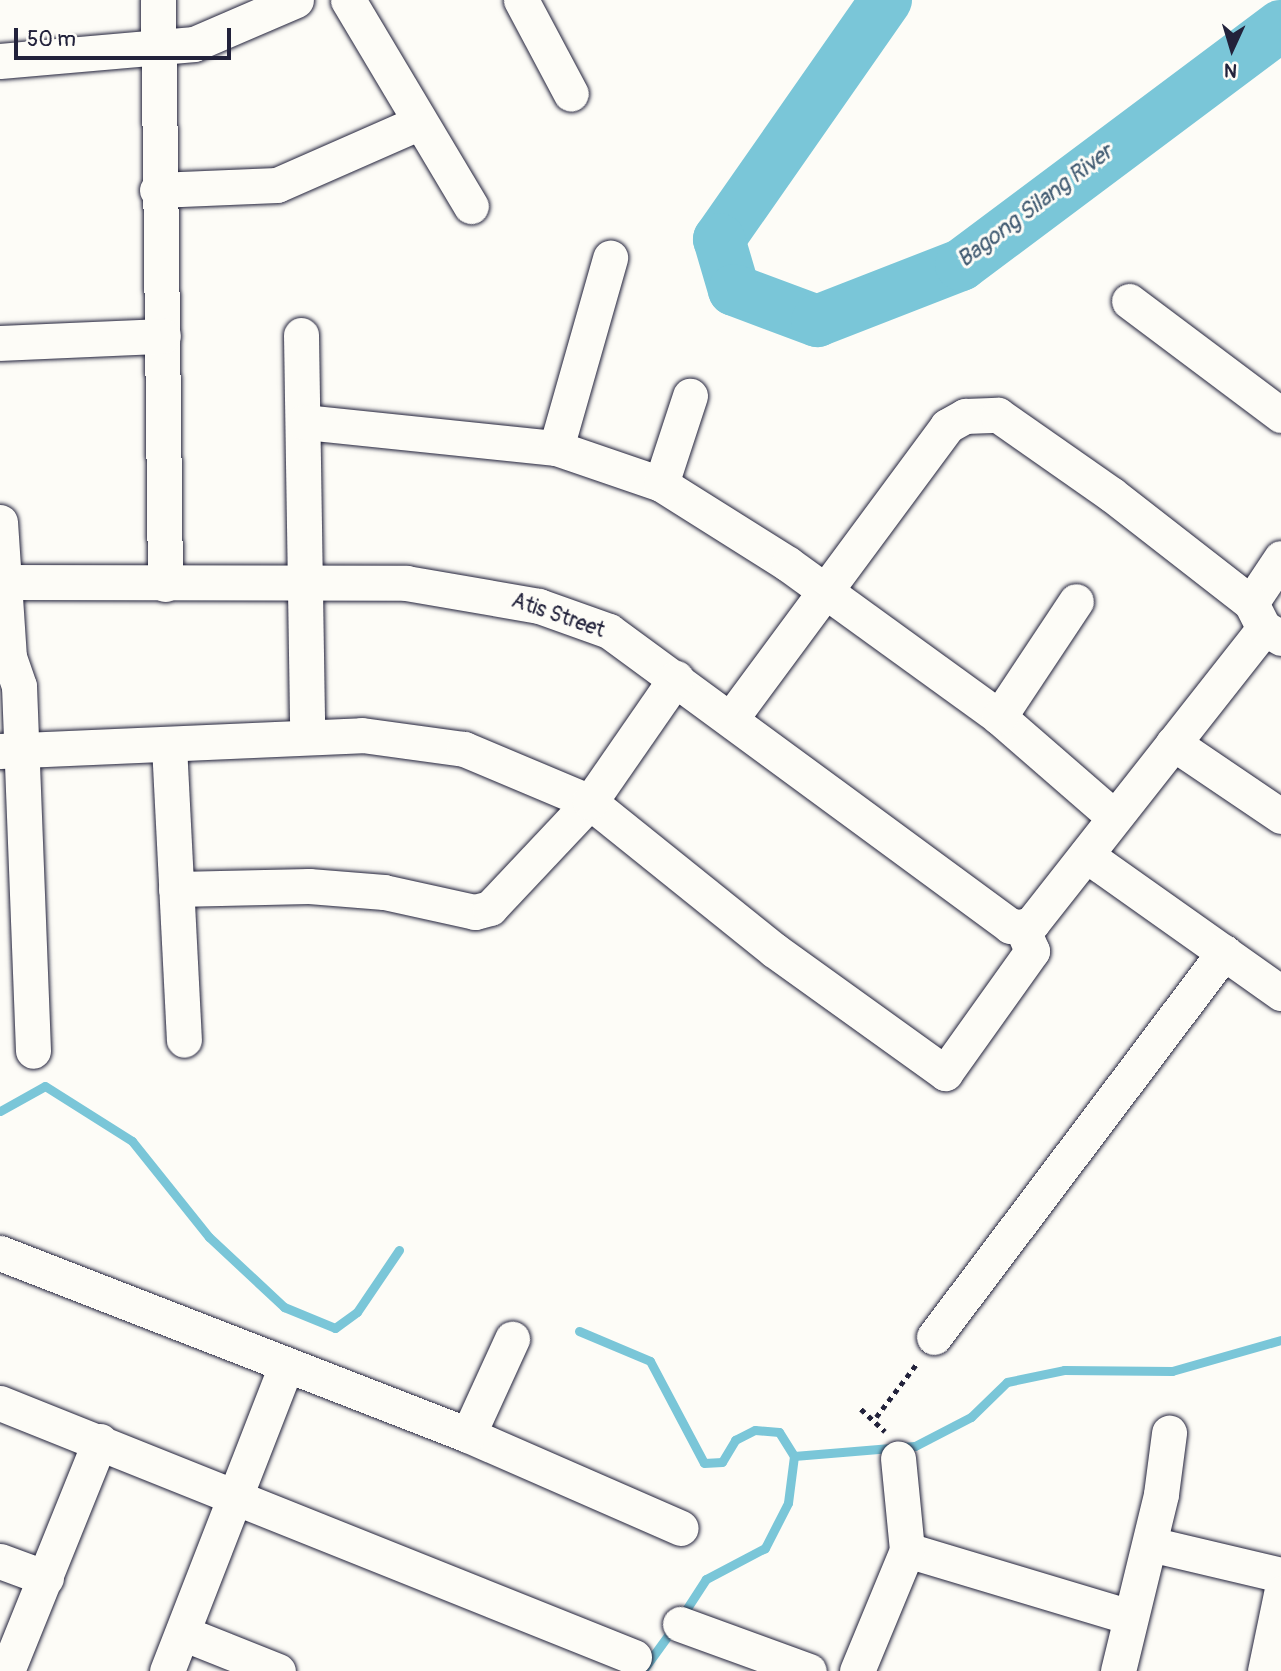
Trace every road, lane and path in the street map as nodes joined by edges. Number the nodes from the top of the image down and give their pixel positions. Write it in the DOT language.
graph roads {
  1 [pos="158,0"];
  2 [pos="296,0"];
  3 [pos="348,0"];
  4 [pos="522,0"];
  5 [pos="159,48"];
  6 [pos="0,61"];
  7 [pos="571,94"];
  8 [pos="418,123"];
  9 [pos="157,190"];
  10 [pos="471,206"];
  11 [pos="610,258"];
  12 [pos="1129,301"];
  13 [pos="0,333"];
  14 [pos="301,335"];
  15 [pos="163,336"];
  16 [pos="0,344"];
  17 [pos="0,354"];
  18 [pos="690,396"];
  19 [pos="1281,415"];
  20 [pos="304,422"];
  21 [pos="556,448"];
  22 [pos="661,484"];
  23 [pos="0,522"];
  24 [pos="1281,558"];
  25 [pos="0,582"];
  26 [pos="306,583"];
  27 [pos="165,584"];
  28 [pos="824,591"];
  29 [pos="1076,601"];
  30 [pos="1265,623"];
  31 [pos="676,678"];
  32 [pos="732,717"];
  33 [pos="999,717"];
  34 [pos="307,736"];
  35 [pos="1173,743"];
  36 [pos="169,745"];
  37 [pos="10,751"];
  38 [pos="590,802"];
  39 [pos="1113,816"];
  40 [pos="1281,816"];
  41 [pos="1086,855"];
  42 [pos="176,889"];
  43 [pos="1022,927"];
  44 [pos="1224,952"];
  45 [pos="1281,993"];
  46 [pos="184,1040"];
  47 [pos="33,1051"];
  48 [pos="0,1253"];
  49 [pos="934,1337"];
  50 [pos="512,1339"];
  51 [pos="286,1365"];
  52 [pos="0,1403"];
  53 [pos="861,1409"];
  54 [pos="876,1417"];
  55 [pos="1169,1433"];
  56 [pos="468,1435"];
  57 [pos="100,1441"];
  58 [pos="895,1450"];
  59 [pos="233,1497"];
  60 [pos="681,1528"];
  61 [pos="1150,1544"];
  62 [pos="907,1550"];
  63 [pos="0,1561"];
  64 [pos="1281,1575"];
  65 [pos="46,1578"];
  66 [pos="1281,1594"];
  67 [pos="1130,1617"];
  68 [pos="680,1624"];
  69 [pos="185,1634"];
  70 [pos="634,1657"];
  71 [pos="7,1671"];
  72 [pos="167,1671"];
  73 [pos="278,1671"];
  74 [pos="809,1671"];
  75 [pos="858,1671"];
  76 [pos="1118,1671"];
  77 [pos="1265,1671"];
  1 -- 5 [label="street"];
  2 -- 5 [label="street"];
  3 -- 8 [label="street"];
  4 -- 7 [label="street"];
  5 -- 6 [label="street"];
  5 -- 9 [label="street"];
  8 -- 9 [label="street"];
  8 -- 10 [label="street"];
  9 -- 15 [label="street"];
  11 -- 21 [label="street"];
  12 -- 19 [label="street"];
  13 -- 16 [label="street"];
  14 -- 20 [label="street"];
  15 -- 16 [label="street"];
  15 -- 27 [label="street"];
  16 -- 17 [label="street"];
  18 -- 22 [label="street"];
  20 -- 21 [label="street"];
  20 -- 26 [label="street"];
  21 -- 22 [label="street"];
  22 -- 28 [label="street"];
  23 -- 25 [label="street"];
  24 -- 30 [label="street"];
  25 -- 27 [label="street, Atis Street"];
  25 -- 37 [label="street"];
  26 -- 27 [label="street, Atis Street"];
  26 -- 31 [label="street, Atis Street"];
  26 -- 34 [label="street"];
  28 -- 30 [label="street"];
  28 -- 32 [label="street"];
  28 -- 33 [label="street"];
  29 -- 33 [label="street"];
  30 -- 35 [label="street"];
  31 -- 32 [label="street, Atis Street"];
  31 -- 38 [label="street"];
  32 -- 43 [label="street, Atis Street"];
  33 -- 39 [label="street"];
  34 -- 36 [label="street"];
  34 -- 38 [label="street"];
  35 -- 39 [label="street"];
  35 -- 40 [label="street"];
  36 -- 37 [label="street"];
  36 -- 42 [label="street"];
  37 -- 47 [label="street"];
  38 -- 42 [label="street"];
  38 -- 43 [label="street"];
  39 -- 41 [label="street"];
  41 -- 43 [label="street"];
  41 -- 44 [label="street"];
  42 -- 46 [label="street"];
  44 -- 45 [label="street"];
  44 -- 49 [label="street"];
  48 -- 51 [label="street"];
  49 -- 54 [label="path"];
  50 -- 56 [label="street"];
  51 -- 56 [label="street"];
  51 -- 59 [label="street"];
  52 -- 57 [label="street"];
  53 -- 54 [label="path"];
  54 -- 58 [label="path"];
  55 -- 61 [label="street"];
  56 -- 60 [label="street"];
  57 -- 59 [label="street"];
  57 -- 65 [label="street"];
  58 -- 62 [label="street"];
  59 -- 69 [label="street"];
  59 -- 70 [label="street"];
  61 -- 64 [label="street"];
  61 -- 67 [label="street"];
  62 -- 67 [label="street"];
  62 -- 75 [label="street"];
  63 -- 65 [label="street"];
  65 -- 71 [label="street"];
  66 -- 77 [label="street"];
  67 -- 76 [label="street"];
  68 -- 74 [label="street"];
  69 -- 72 [label="street"];
  69 -- 73 [label="street"];
}
